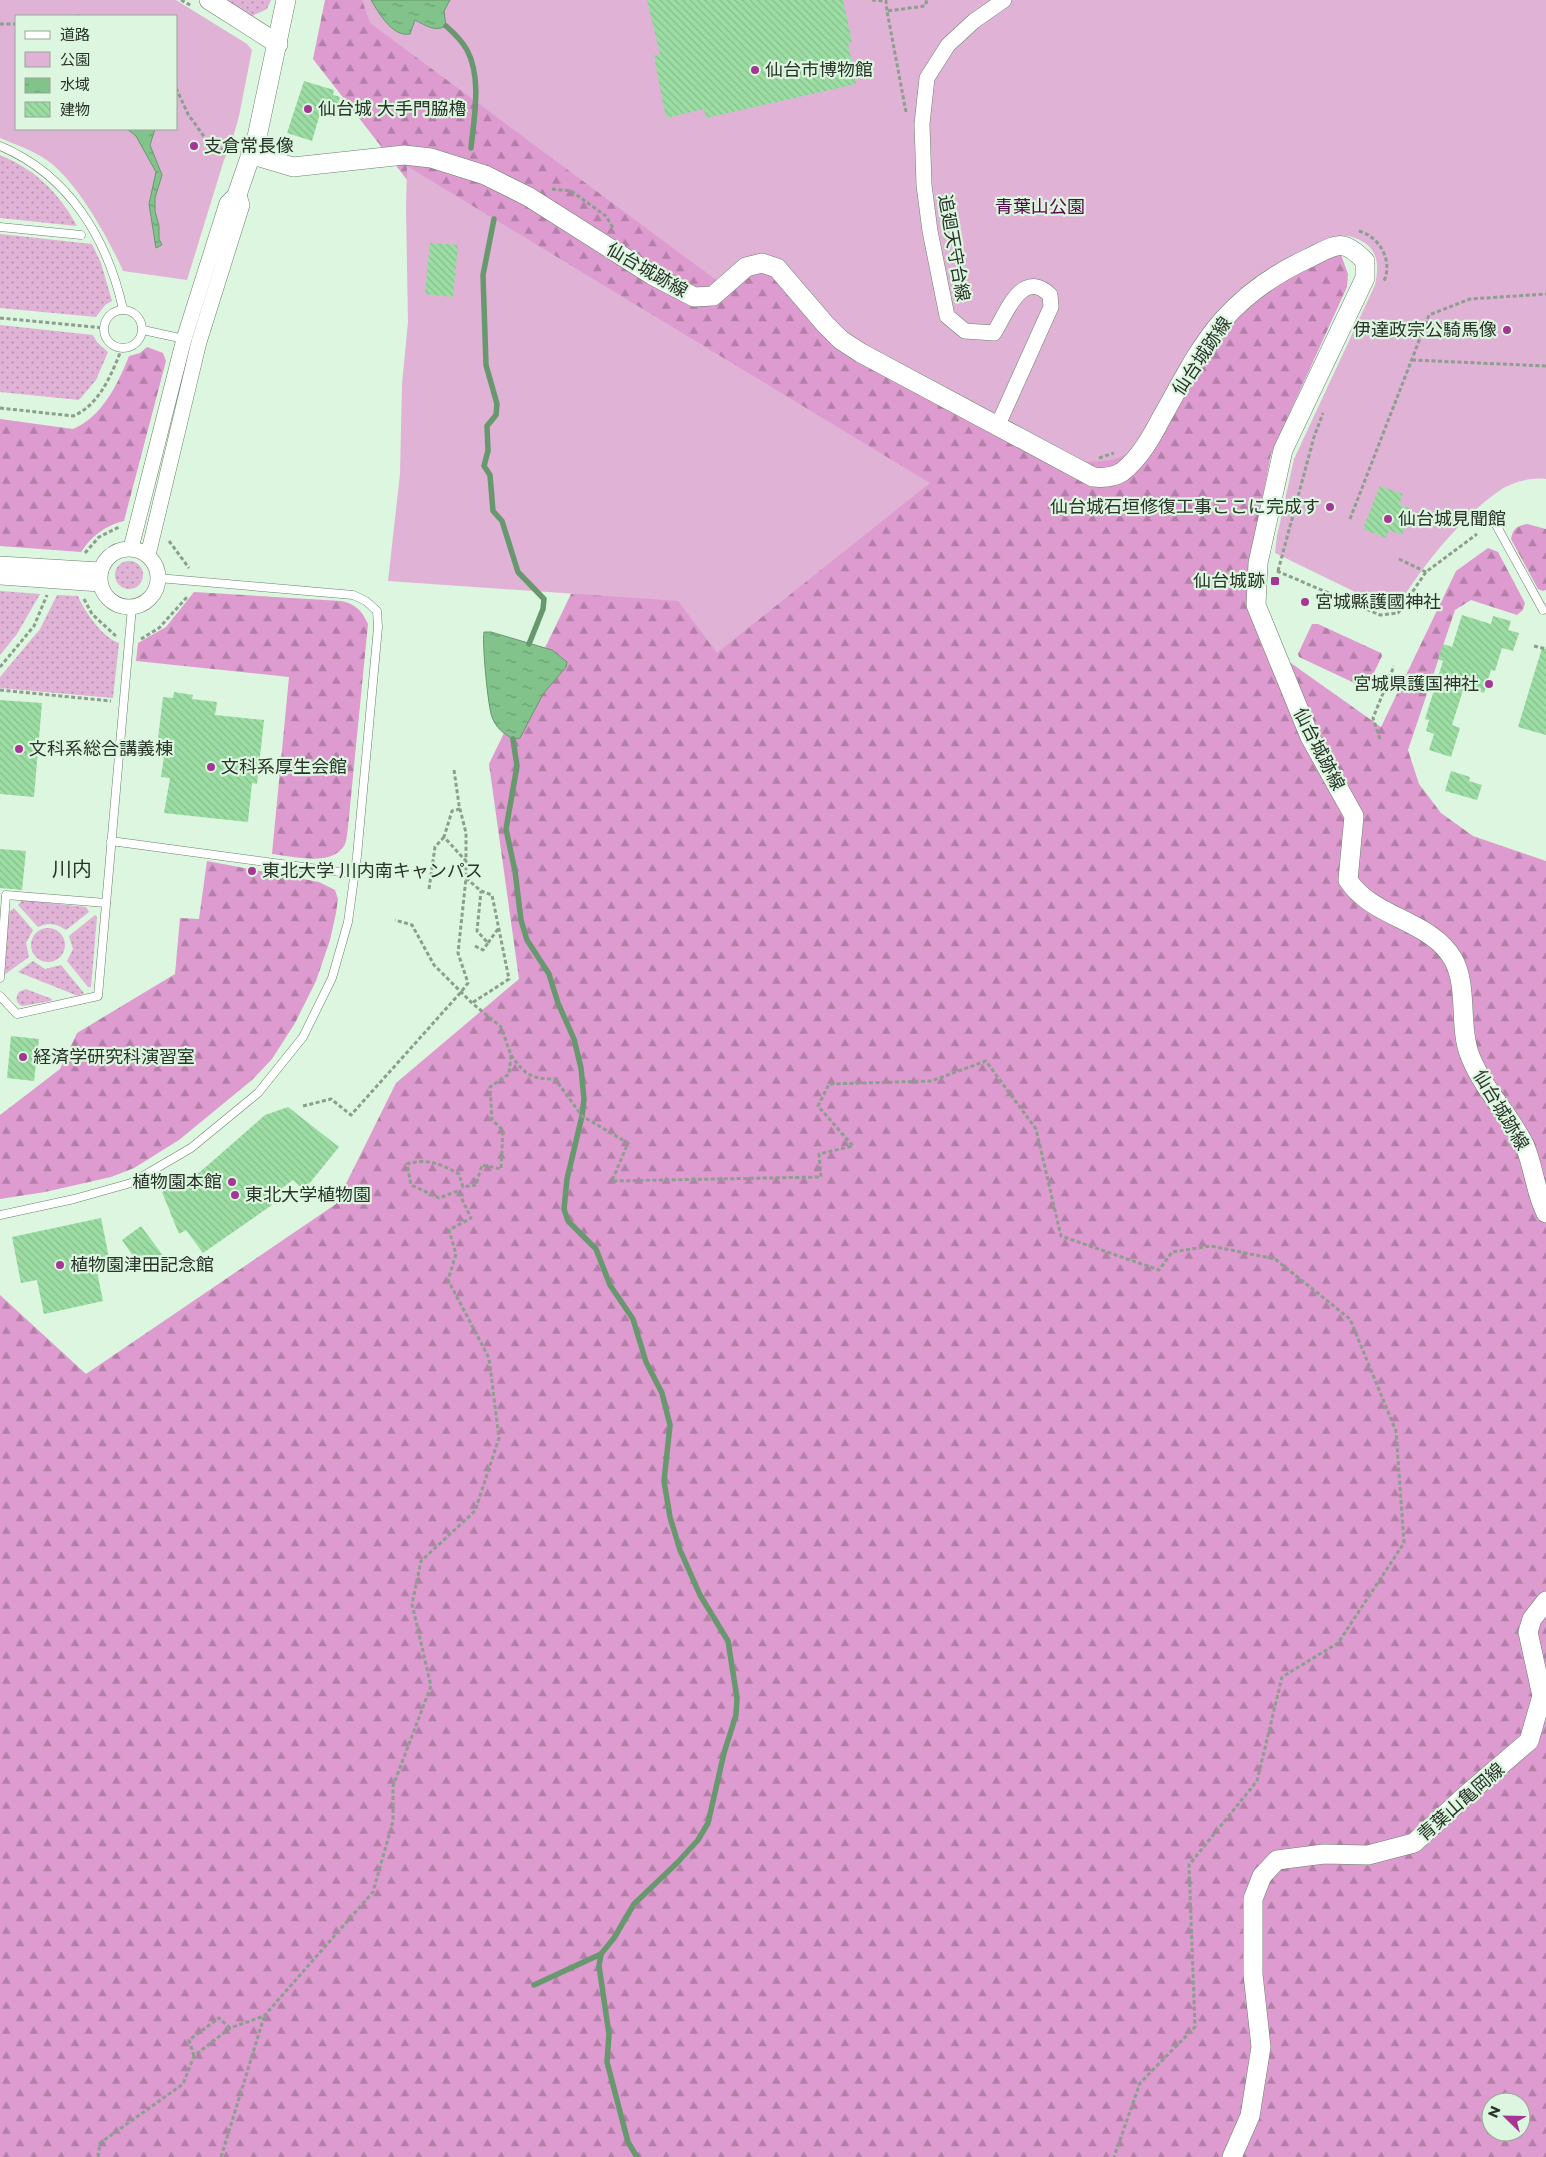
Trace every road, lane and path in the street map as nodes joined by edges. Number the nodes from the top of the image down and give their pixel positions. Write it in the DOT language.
graph roads {
  1 [pos="209,0"];
  2 [pos="286,0"];
  3 [pos="872,0"];
  4 [pos="927,0"];
  5 [pos="1004,0"];
  6 [pos="887,11"];
  7 [pos="0,24"];
  8 [pos="15,24"];
  9 [pos="278,44"];
  10 [pos="178,92"];
  11 [pos="906,114"];
  12 [pos="0,146"];
  13 [pos="232,153"];
  14 [pos="250,154"];
  15 [pos="238,192"];
  16 [pos="0,227"];
  17 [pos="81,235"];
  18 [pos="1546,294"];
  19 [pos="123,309"];
  20 [pos="0,318"];
  21 [pos="104,328"];
  22 [pos="143,330"];
  23 [pos="184,339"];
  24 [pos="122,348"];
  25 [pos="1412,360"];
  26 [pos="1546,366"];
  27 [pos="0,408"];
  28 [pos="997,427"];
  29 [pos="1120,448"];
  30 [pos="1090,458"];
  31 [pos="1350,520"];
  32 [pos="1495,523"];
  33 [pos="1477,534"];
  34 [pos="168,540"];
  35 [pos="131,548"];
  36 [pos="148,555"];
  37 [pos="1399,559"];
  38 [pos="1258,563"];
  39 [pos="0,564"];
  40 [pos="190,569"];
  41 [pos="1426,572"];
  42 [pos="0,577"];
  43 [pos="100,577"];
  44 [pos="158,578"];
  45 [pos="49,591"];
  46 [pos="82,595"];
  47 [pos="188,596"];
  48 [pos="132,607"];
  49 [pos="1543,610"];
  50 [pos="124,638"];
  51 [pos="133,638"];
  52 [pos="1534,646"];
  53 [pos="1546,649"];
  54 [pos="1394,666"];
  55 [pos="0,667"];
  56 [pos="0,690"];
  57 [pos="124,702"];
  58 [pos="1380,740"];
  59 [pos="454,770"];
  60 [pos="460,809"];
  61 [pos="444,837"];
  62 [pos="111,841"];
  63 [pos="466,861"];
  64 [pos="354,874"];
  65 [pos="466,878"];
  66 [pos="429,889"];
  67 [pos="481,891"];
  68 [pos="106,903"];
  69 [pos="395,920"];
  70 [pos="499,928"];
  71 [pos="488,943"];
  72 [pos="475,946"];
  73 [pos="0,978"];
  74 [pos="461,992"];
  75 [pos="0,996"];
  76 [pos="472,1003"];
  77 [pos="511,1055"];
  78 [pos="303,1106"];
  79 [pos="463,1187"];
  80 [pos="458,1191"];
  81 [pos="1546,1213"];
  82 [pos="0,1215"];
  83 [pos="1546,1602"];
  84 [pos="264,2016"];
  85 [pos="230,2028"];
  86 [pos="194,2056"];
  87 [pos="98,2157"];
  88 [pos="220,2157"];
  89 [pos="1114,2157"];
  90 [pos="1232,2157"];
  1 -- 9 [label="street"];
  2 -- 9 [label="street"];
  3 -- 6 [label="path"];
  4 -- 6 [label="path"];
  5 -- 28 [label="street, 追廻天守台線"];
  6 -- 11 [label="path"];
  7 -- 8 [label="path"];
  9 -- 14 [label="street"];
  10 -- 13 [label="path"];
  12 -- 19 [label="lane"];
  14 -- 15 [label="street"];
  14 -- 28 [label="street, 仙台城跡線"];
  15 -- 23 [label="street"];
  15 -- 36 [label="street"];
  16 -- 17 [label="lane"];
  18 -- 25 [label="path"];
  19 -- 21 [label="lane"];
  19 -- 22 [label="lane"];
  20 -- 21 [label="path"];
  21 -- 24 [label="lane"];
  22 -- 23 [label="lane"];
  22 -- 24 [label="lane"];
  23 -- 35 [label="street"];
  24 -- 27 [label="path"];
  25 -- 26 [label="path"];
  25 -- 31 [label="path"];
  28 -- 38 [label="street, 仙台城跡線"];
  29 -- 30 [label="path"];
  32 -- 49 [label="lane"];
  33 -- 41 [label="path"];
  34 -- 40 [label="path"];
  35 -- 36 [label="street"];
  35 -- 43 [label="street"];
  36 -- 44 [label="street"];
  37 -- 41 [label="path"];
  38 -- 41 [label="path"];
  38 -- 81 [label="street, 仙台城跡線"];
  39 -- 43 [label="street"];
  42 -- 43 [label="street"];
  43 -- 48 [label="street"];
  44 -- 48 [label="street"];
  44 -- 64 [label="lane"];
  45 -- 55 [label="path"];
  46 -- 50 [label="path"];
  47 -- 51 [label="path"];
  48 -- 57 [label="lane"];
  52 -- 53 [label="path"];
  54 -- 58 [label="path"];
  56 -- 57 [label="path"];
  57 -- 62 [label="lane"];
  59 -- 60 [label="path"];
  60 -- 61 [label="path"];
  60 -- 63 [label="path"];
  61 -- 63 [label="path"];
  61 -- 66 [label="path"];
  62 -- 64 [label="lane"];
  62 -- 68 [label="lane"];
  63 -- 65 [label="path"];
  64 -- 82 [label="lane"];
  65 -- 67 [label="path"];
  65 -- 74 [label="path"];
  67 -- 70 [label="path"];
  67 -- 71 [label="path"];
  68 -- 73 [label="lane"];
  68 -- 75 [label="lane"];
  69 -- 74 [label="path"];
  70 -- 71 [label="path"];
  70 -- 76 [label="path"];
  71 -- 72 [label="path"];
  74 -- 76 [label="path"];
  74 -- 78 [label="path"];
  76 -- 77 [label="path"];
  77 -- 79 [label="path"];
  77 -- 89 [label="path"];
  79 -- 80 [label="path"];
  79 -- 80 [label="path"];
  80 -- 84 [label="path"];
  83 -- 90 [label="street, 青葉山亀岡線"];
  84 -- 85 [label="path"];
  84 -- 88 [label="path"];
  85 -- 86 [label="path"];
  85 -- 86 [label="path"];
  86 -- 87 [label="path"];
}
